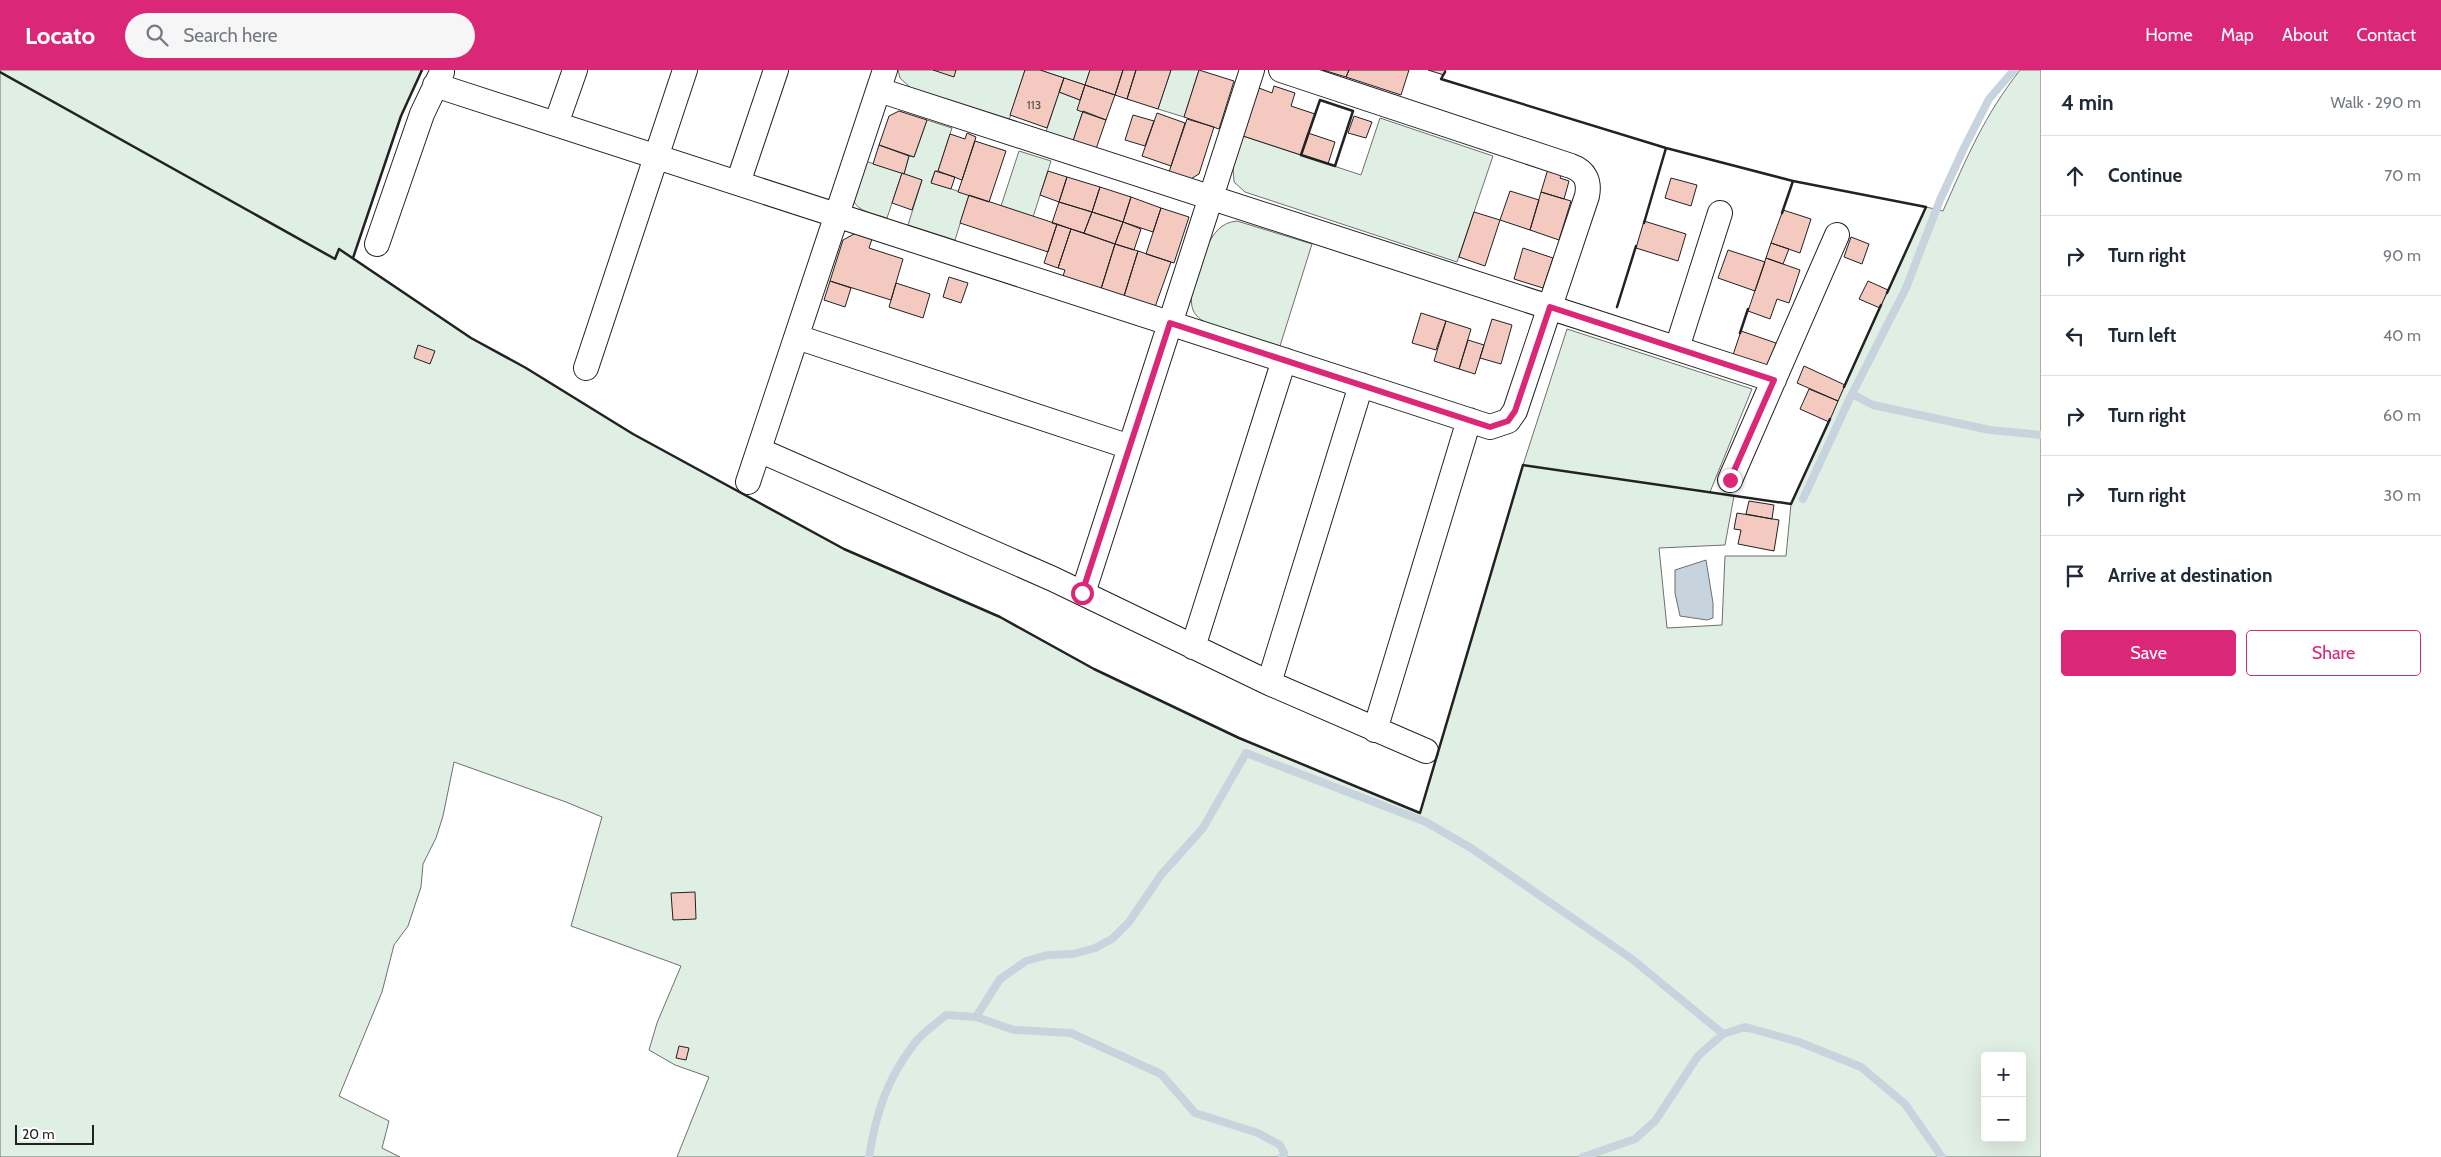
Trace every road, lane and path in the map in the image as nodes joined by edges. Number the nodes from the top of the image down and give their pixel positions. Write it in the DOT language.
graph roads {
  1 [pos="575,70"];
  2 [pos="685,70"];
  3 [pos="776,70"];
  4 [pos="1252,70"];
  5 [pos="1281,70"];
  6 [pos="439,77"];
  7 [pos="882,80"];
  8 [pos="556,124"];
  9 [pos="656,157"];
  10 [pos="738,183"];
  11 [pos="1210,198"];
  12 [pos="1720,213"];
  13 [pos="837,215"];
  14 [pos="1837,235"];
  15 [pos="377,244"];
  16 [pos="1550,307"];
  17 [pos="1170,323"];
  18 [pos="797,336"];
  19 [pos="1677,348"];
  20 [pos="1284,360"];
  21 [pos="586,368"];
  22 [pos="1774,380"];
  23 [pos="1361,385"];
  24 [pos="1469,420"];
  25 [pos="1130,447"];
  26 [pos="759,450"];
  27 [pos="1730,480"];
  28 [pos="748,482"];
  29 [pos="1082,593"];
  30 [pos="1193,647"];
  31 [pos="1269,683"];
  32 [pos="1375,730"];
  33 [pos="1426,751"];
  1 -- 8 [label="street"];
  2 -- 9 [label="street"];
  3 -- 10 [label="street"];
  4 -- 11 [label="street"];
  5 -- 16 [label="street"];
  6 -- 8 [label="street"];
  6 -- 15 [label="street"];
  7 -- 11 [label="street"];
  7 -- 13 [label="street"];
  8 -- 9 [label="street"];
  9 -- 10 [label="street"];
  9 -- 21 [label="street"];
  10 -- 13 [label="street"];
  11 -- 16 [label="street"];
  11 -- 17 [label="street"];
  12 -- 19 [label="street"];
  13 -- 17 [label="street"];
  13 -- 18 [label="street"];
  14 -- 22 [label="street"];
  16 -- 19 [label="street"];
  16 -- 24 [label="street"];
  17 -- 20 [label="street"];
  17 -- 25 [label="street"];
  18 -- 25 [label="street"];
  18 -- 26 [label="street"];
  19 -- 22 [label="street"];
  20 -- 23 [label="street"];
  20 -- 30 [label="street"];
  22 -- 27 [label="street"];
  23 -- 24 [label="street"];
  23 -- 31 [label="street"];
  24 -- 32 [label="street"];
  25 -- 29 [label="street"];
  26 -- 28 [label="street"];
  26 -- 29 [label="street"];
  29 -- 30 [label="street"];
  30 -- 31 [label="street"];
  31 -- 32 [label="street"];
  32 -- 33 [label="street"];
}
